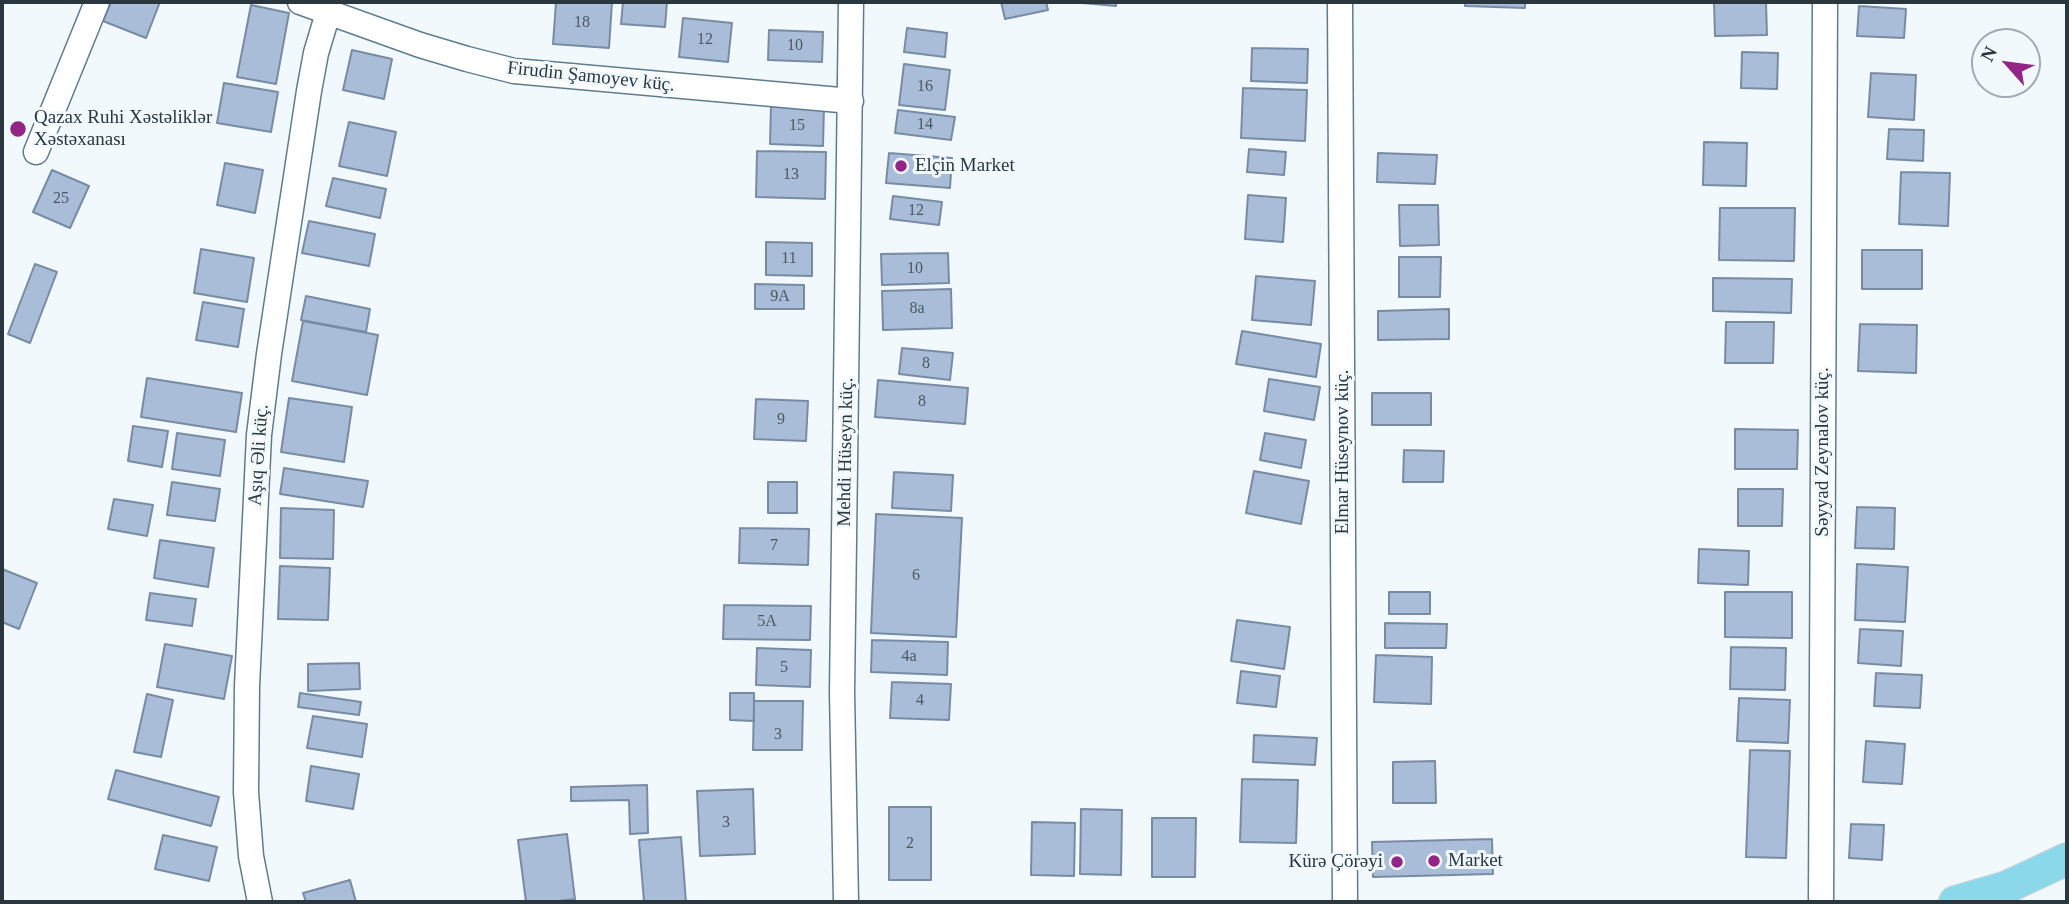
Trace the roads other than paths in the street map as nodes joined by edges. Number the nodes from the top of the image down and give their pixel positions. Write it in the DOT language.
graph roads {
  1 [pos="97,2"];
  2 [pos="300,2"];
  3 [pos="851,2"];
  4 [pos="1340,2"];
  5 [pos="1825,2"];
  6 [pos="328,13"];
  7 [pos="850,101"];
  8 [pos="36,152"];
  9 [pos="2064,869"];
  10 [pos="260,902"];
  11 [pos="846,902"];
  12 [pos="1346,902"];
  13 [pos="1821,902"];
  14 [pos="1955,902"];
  1 -- 8 [label="street"];
  2 -- 6 [label="street, Firudin Şamoyev küç."];
  3 -- 7 [label="street, Mehdi Hüseyn küç."];
  4 -- 12 [label="street, Elmar Hüseynov küç."];
  5 -- 13 [label="street, Səyyad Zeynalov küç."];
  6 -- 7 [label="street, Firudin Şamoyev küç."];
  6 -- 10 [label="street, Aşıq Əli küç."];
  7 -- 11 [label="street, Mehdi Hüseyn küç."];
  9 -- 14 [label="main road"];
}
